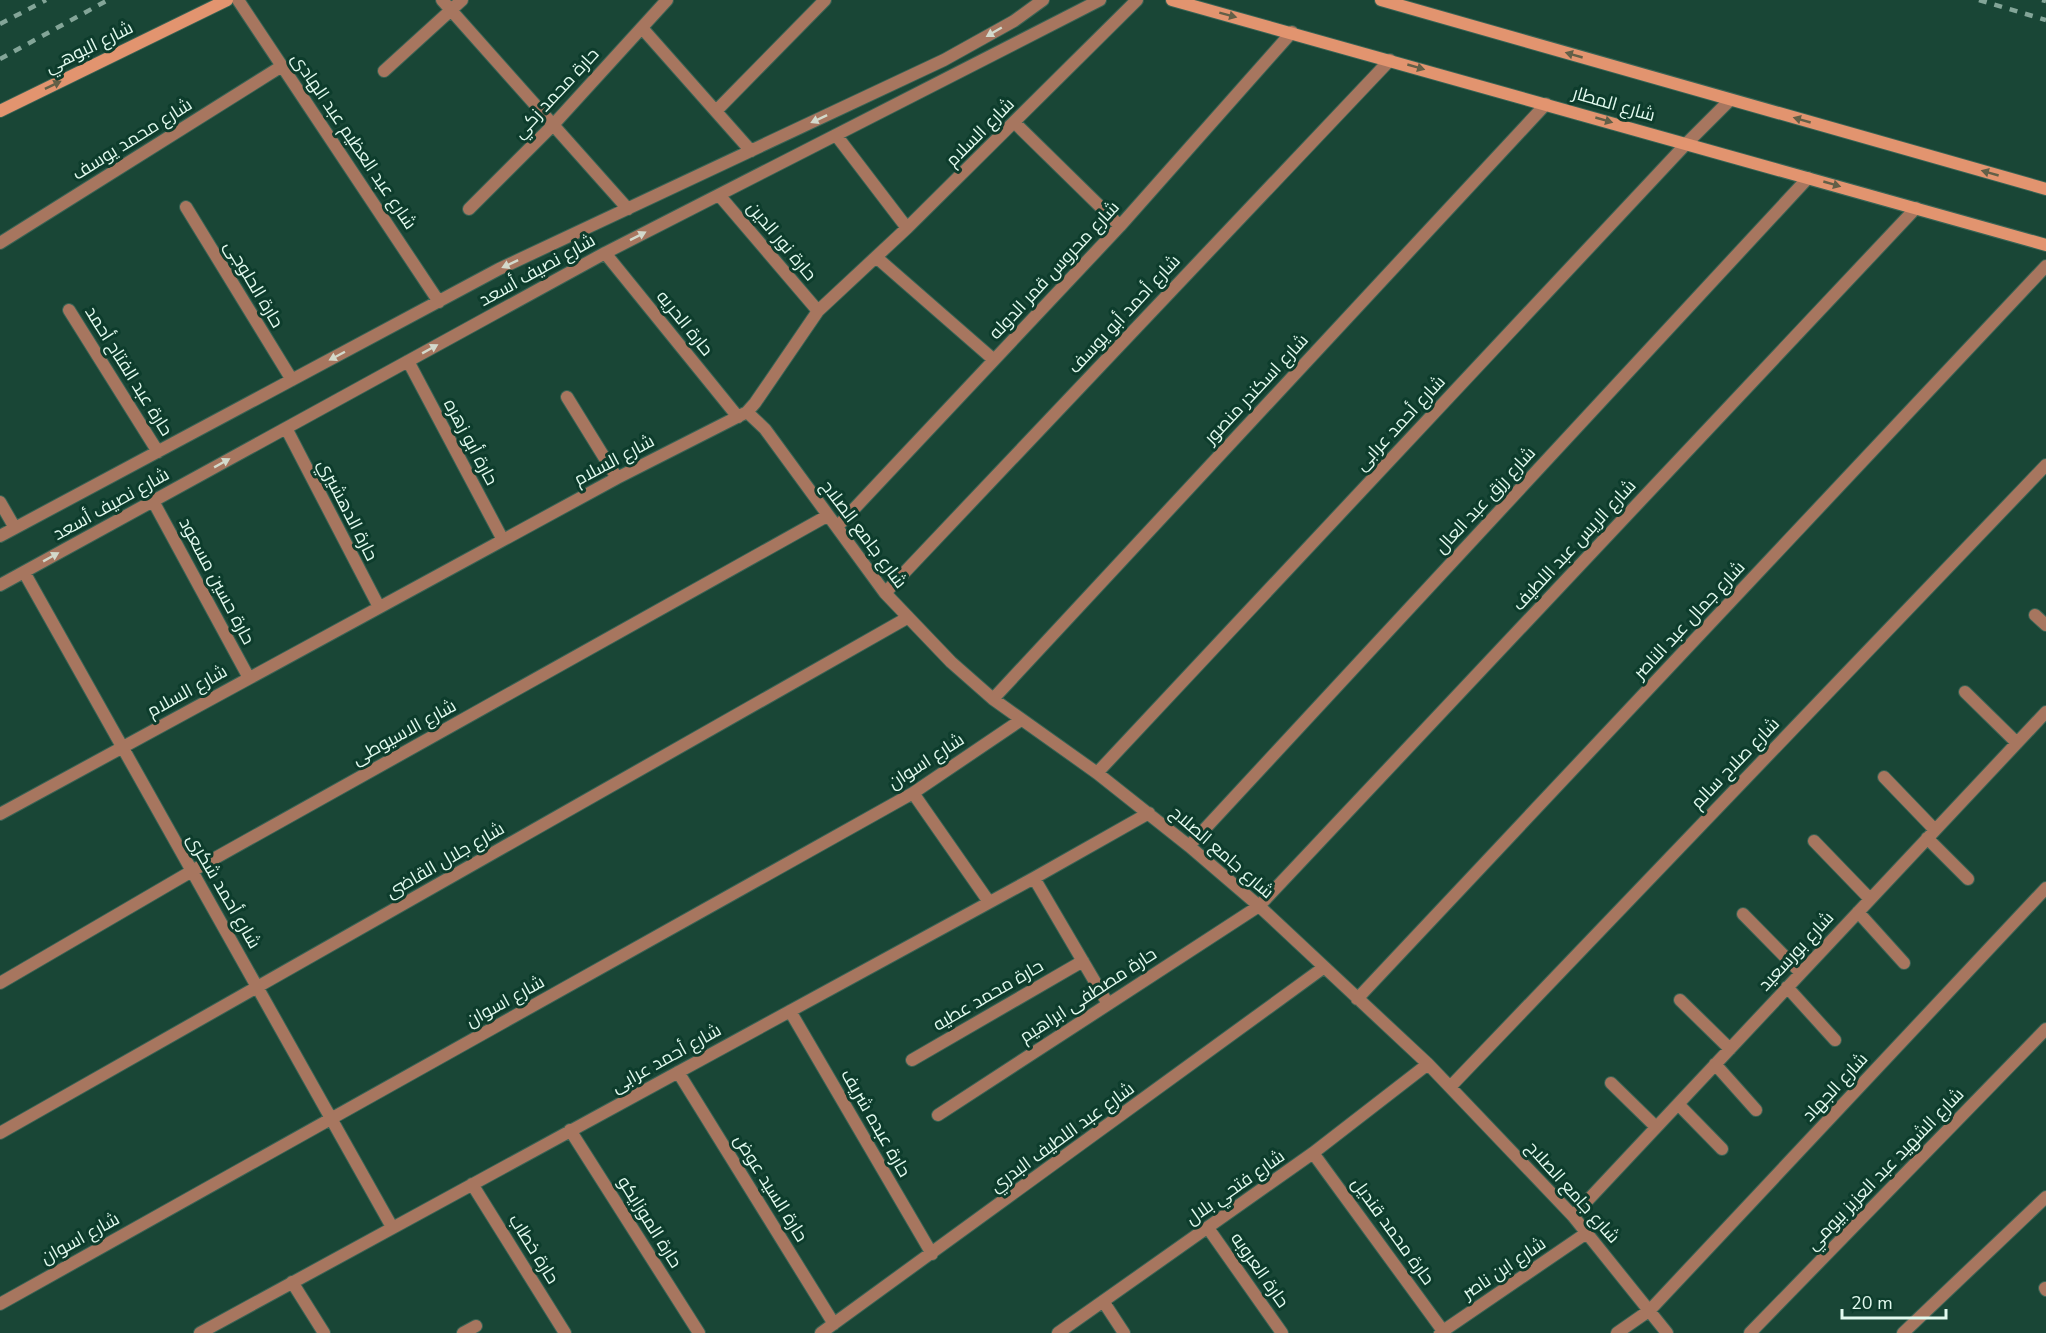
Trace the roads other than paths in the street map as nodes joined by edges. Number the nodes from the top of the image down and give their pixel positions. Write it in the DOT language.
graph roads {
  1 [pos="226,0"];
  2 [pos="238,0"];
  3 [pos="442,0"];
  4 [pos="462,0"];
  5 [pos="667,0"];
  6 [pos="825,0"];
  7 [pos="1042,0"];
  8 [pos="1100,0"];
  9 [pos="1137,0"];
  10 [pos="1172,0"];
  11 [pos="1381,0"];
  12 [pos="1195,3"];
  13 [pos="451,10"];
  14 [pos="642,28"];
  15 [pos="1292,32"];
  16 [pos="1390,60"];
  17 [pos="282,66"];
  18 [pos="384,70"];
  19 [pos="1730,100"];
  20 [pos="1546,104"];
  21 [pos="0,111"];
  22 [pos="716,111"];
  23 [pos="1015,123"];
  24 [pos="553,125"];
  25 [pos="836,135"];
  26 [pos="1686,144"];
  27 [pos="751,151"];
  28 [pos="1808,178"];
  29 [pos="2046,189"];
  30 [pos="719,195"];
  31 [pos="186,207"];
  32 [pos="1916,208"];
  33 [pos="469,209"];
  34 [pos="628,209"];
  35 [pos="1120,226"];
  36 [pos="907,228"];
  37 [pos="0,243"];
  38 [pos="2046,245"];
  39 [pos="605,253"];
  40 [pos="876,257"];
  41 [pos="2046,266"];
  42 [pos="439,302"];
  43 [pos="69,310"];
  44 [pos="818,311"];
  45 [pos="994,360"];
  46 [pos="408,361"];
  47 [pos="291,380"];
  48 [pos="567,397"];
  49 [pos="743,414"];
  50 [pos="286,428"];
  51 [pos="158,452"];
  52 [pos="2046,465"];
  53 [pos="617,478"];
  54 [pos="0,501"];
  55 [pos="153,501"];
  56 [pos="827,516"];
  57 [pos="837,527"];
  58 [pos="15,528"];
  59 [pos="0,536"];
  60 [pos="503,540"];
  61 [pos="24,572"];
  62 [pos="0,585"];
  63 [pos="885,593"];
  64 [pos="379,607"];
  65 [pos="2035,615"];
  66 [pos="907,618"];
  67 [pos="2046,625"];
  68 [pos="249,678"];
  69 [pos="1965,692"];
  70 [pos="993,699"];
  71 [pos="2046,712"];
  72 [pos="1021,720"];
  73 [pos="2017,743"];
  74 [pos="122,747"];
  75 [pos="1097,773"];
  76 [pos="1884,777"];
  77 [pos="913,793"];
  78 [pos="1149,813"];
  79 [pos="0,814"];
  80 [pos="1931,834"];
  81 [pos="1814,841"];
  82 [pos="1189,846"];
  83 [pos="192,871"];
  84 [pos="1034,878"];
  85 [pos="1968,879"];
  86 [pos="2046,888"];
  87 [pos="1870,899"];
  88 [pos="989,902"];
  89 [pos="1258,906"];
  90 [pos="1858,912"];
  91 [pos="1743,914"];
  92 [pos="1083,961"];
  93 [pos="1904,963"];
  94 [pos="1323,968"];
  95 [pos="1801,973"];
  96 [pos="0,983"];
  97 [pos="257,987"];
  98 [pos="1787,987"];
  99 [pos="1357,999"];
  100 [pos="1680,1000"];
  101 [pos="1108,1004"];
  102 [pos="790,1011"];
  103 [pos="2046,1029"];
  104 [pos="1835,1040"];
  105 [pos="1730,1048"];
  106 [pos="912,1060"];
  107 [pos="1428,1064"];
  108 [pos="1715,1064"];
  109 [pos="678,1072"];
  110 [pos="1611,1083"];
  111 [pos="1451,1086"];
  112 [pos="1678,1104"];
  113 [pos="1756,1110"];
  114 [pos="938,1115"];
  115 [pos="331,1118"];
  116 [pos="1656,1127"];
  117 [pos="570,1130"];
  118 [pos="0,1133"];
  119 [pos="1722,1149"];
  120 [pos="1313,1153"];
  121 [pos="472,1184"];
  122 [pos="2046,1197"];
  123 [pos="1573,1216"];
  124 [pos="392,1227"];
  125 [pos="1208,1227"];
  126 [pos="1588,1233"];
  127 [pos="932,1254"];
  128 [pos="292,1282"];
  129 [pos="1103,1301"];
  130 [pos="0,1304"];
  131 [pos="1650,1310"];
  132 [pos="834,1324"];
  133 [pos="476,1326"];
  134 [pos="1441,1332"];
  135 [pos="200,1333"];
  136 [pos="324,1333"];
  137 [pos="463,1333"];
  138 [pos="565,1333"];
  139 [pos="699,1333"];
  140 [pos="821,1333"];
  141 [pos="1059,1333"];
  142 [pos="1124,1333"];
  143 [pos="1282,1333"];
  144 [pos="1617,1333"];
  145 [pos="1667,1333"];
  146 [pos="1750,1333"];
  147 [pos="1903,1333"];
  21 -- 1 [label="street, شارع البوهي, one-way"];
  2 -- 17 [label="street, شارع عبد العظيم عبد الهادى"];
  3 -- 13 [label="street"];
  4 -- 13 [label="street"];
  5 -- 14 [label="street, حارة محمد زكي"];
  6 -- 22 [label="street"];
  7 -- 27 [label="street, شارع نصيف أسعد, one-way"];
  8 -- 25 [label="street, شارع نصيف أسعد"];
  9 -- 23 [label="street, شارع السلام"];
  10 -- 12 [label="street, شارع المطار"];
  19 -- 11 [label="street, شارع المطار, one-way"];
  12 -- 15 [label="street, شارع المطار, one-way"];
  13 -- 18 [label="street"];
  13 -- 24 [label="street"];
  14 -- 22 [label="street"];
  14 -- 24 [label="street, حارة محمد زكي"];
  15 -- 16 [label="street, شارع المطار"];
  15 -- 35 [label="street, شارع محروس قمر الدوله"];
  16 -- 20 [label="street, شارع المطار, one-way"];
  16 -- 63 [label="street, شارع أحمد أبو يوسف"];
  17 -- 37 [label="street, شارع محمد يوسف"];
  17 -- 42 [label="street, شارع عبد العظيم عبد الهادى"];
  19 -- 26 [label="street, شارع أحمد عرابى"];
  29 -- 19 [label="street, شارع المطار, one-way"];
  20 -- 26 [label="street, شارع المطار, one-way"];
  20 -- 70 [label="street, شارع اسكندر منصور"];
  22 -- 27 [label="street"];
  23 -- 35 [label="street"];
  23 -- 36 [label="street, شارع السلام"];
  24 -- 33 [label="street, حارة محمد زكي"];
  24 -- 34 [label="street"];
  25 -- 30 [label="street, شارع نصيف أسعد"];
  25 -- 36 [label="street"];
  26 -- 28 [label="street, شارع المطار"];
  26 -- 75 [label="street, شارع أحمد عرابى"];
  27 -- 34 [label="street, شارع نصيف أسعد"];
  28 -- 32 [label="street, شارع المطار, one-way"];
  28 -- 82 [label="street, شارع رزق عبد العال"];
  39 -- 30 [label="street, شارع نصيف أسعد, one-way"];
  30 -- 44 [label="street, حارة نور الدين"];
  31 -- 47 [label="street, حارة الحلوجى"];
  32 -- 38 [label="street, شارع المطار"];
  32 -- 89 [label="street, شارع الريس عبد اللطيف"];
  34 -- 42 [label="street, شارع نصيف أسعد, one-way"];
  35 -- 45 [label="street, شارع محروس قمر الدوله"];
  36 -- 40 [label="street, شارع السلام"];
  46 -- 39 [label="street, شارع نصيف أسعد, one-way"];
  39 -- 49 [label="street, حارة الحريه"];
  40 -- 44 [label="street, شارع السلام"];
  40 -- 45 [label="street"];
  41 -- 99 [label="street, شارع جمال عبد الناصر"];
  42 -- 47 [label="street, شارع نصيف أسعد, one-way"];
  43 -- 51 [label="street, حارة عبد الفتاح أحمد"];
  44 -- 49 [label="street, شارع السلام"];
  45 -- 57 [label="street, شارع محروس قمر الدوله"];
  46 -- 50 [label="street, شارع نصيف أسعد"];
  46 -- 60 [label="street, حارة أبو زهره"];
  47 -- 51 [label="street, شارع نصيف أسعد"];
  48 -- 53 [label="street"];
  49 -- 53 [label="street, شارع السلام"];
  49 -- 56 [label="street, شارع جامع الصلاح"];
  55 -- 50 [label="street, شارع نصيف أسعد, one-way"];
  50 -- 64 [label="street, حارة الدهشيري"];
  51 -- 58 [label="street, شارع نصيف أسعد"];
  52 -- 111 [label="street, شارع صلاح سالم"];
  53 -- 60 [label="street, شارع السلام"];
  54 -- 58 [label="street"];
  61 -- 55 [label="street, شارع نصيف أسعد, one-way"];
  55 -- 68 [label="street, حارة حسين مسعود"];
  56 -- 57 [label="street, شارع جامع الصلاح"];
  56 -- 83 [label="street, شارع الاسيوطى"];
  57 -- 63 [label="street, شارع جامع الصلاح"];
  58 -- 59 [label="street, شارع نصيف أسعد"];
  60 -- 64 [label="street, شارع السلام"];
  61 -- 62 [label="street, شارع نصيف أسعد"];
  61 -- 74 [label="street, شارع أحمد شكرى"];
  63 -- 66 [label="street, شارع جامع الصلاح"];
  64 -- 68 [label="street, شارع السلام"];
  65 -- 67 [label="street"];
  66 -- 70 [label="street, شارع جامع الصلاح"];
  66 -- 97 [label="street, شارع جلال القاضى"];
  68 -- 74 [label="street, شارع السلام"];
  69 -- 73 [label="street"];
  70 -- 72 [label="street, شارع جامع الصلاح"];
  71 -- 73 [label="street, شارع بورسعيد"];
  72 -- 75 [label="street, شارع جامع الصلاح"];
  72 -- 77 [label="street, شارع اسوان"];
  73 -- 80 [label="street, شارع بورسعيد"];
  74 -- 79 [label="street, شارع السلام"];
  74 -- 83 [label="street, شارع أحمد شكرى"];
  75 -- 78 [label="street, شارع جامع الصلاح"];
  76 -- 80 [label="street"];
  77 -- 88 [label="street"];
  77 -- 115 [label="street, شارع اسوان"];
  78 -- 82 [label="street, شارع جامع الصلاح"];
  78 -- 84 [label="street, شارع أحمد عرابى"];
  80 -- 85 [label="street"];
  80 -- 87 [label="street, شارع بورسعيد"];
  81 -- 87 [label="street"];
  82 -- 89 [label="street, شارع جامع الصلاح"];
  83 -- 96 [label="street, شارع الاسيوطى"];
  83 -- 97 [label="street, شارع أحمد شكرى"];
  84 -- 88 [label="street, شارع أحمد عرابى"];
  84 -- 92 [label="street"];
  86 -- 131 [label="street, شارع الجهاد"];
  87 -- 90 [label="street, شارع بورسعيد"];
  88 -- 102 [label="street, شارع أحمد عرابى"];
  89 -- 94 [label="street, شارع جامع الصلاح"];
  89 -- 101 [label="street, حارة مصطفى ابراهيم"];
  90 -- 93 [label="street"];
  90 -- 95 [label="street, شارع بورسعيد"];
  91 -- 95 [label="street"];
  92 -- 101 [label="street"];
  92 -- 106 [label="street, حارة محمد عطيه"];
  94 -- 99 [label="street, شارع جامع الصلاح"];
  94 -- 127 [label="street, شارع عبد اللطيف البدري"];
  95 -- 98 [label="street, شارع بورسعيد"];
  97 -- 115 [label="street, شارع أحمد شكرى"];
  97 -- 118 [label="street, شارع جلال القاضى"];
  98 -- 104 [label="street"];
  98 -- 105 [label="street, شارع بورسعيد"];
  99 -- 107 [label="street, شارع جامع الصلاح"];
  100 -- 105 [label="street"];
  101 -- 114 [label="street, حارة مصطفى ابراهيم"];
  102 -- 109 [label="street, شارع أحمد عرابى"];
  102 -- 127 [label="street, حارة عبده شريف"];
  103 -- 146 [label="street, شارع الشهيد عبد العزيز بيومي"];
  105 -- 108 [label="street, شارع بورسعيد"];
  107 -- 111 [label="street, شارع جامع الصلاح"];
  107 -- 120 [label="street, شارع فتحي بلال"];
  108 -- 112 [label="street, شارع بورسعيد"];
  108 -- 113 [label="street"];
  109 -- 117 [label="street, شارع أحمد عرابى"];
  109 -- 132 [label="street, حارة السيد عوض"];
  110 -- 116 [label="street"];
  111 -- 123 [label="street, شارع جامع الصلاح"];
  112 -- 116 [label="street, شارع بورسعيد"];
  112 -- 119 [label="street"];
  115 -- 124 [label="street, شارع أحمد شكرى"];
  115 -- 130 [label="street, شارع اسوان"];
  116 -- 123 [label="street, شارع بورسعيد"];
  117 -- 121 [label="street, شارع أحمد عرابى"];
  117 -- 139 [label="street, حارة الموزايكو"];
  120 -- 125 [label="street, شارع فتحي بلال"];
  120 -- 134 [label="street, حارة محمد قنديل"];
  121 -- 124 [label="street, شارع أحمد عرابى"];
  121 -- 138 [label="street, حارة خطاب"];
  122 -- 147 [label="street"];
  123 -- 126 [label="street, شارع جامع الصلاح"];
  124 -- 128 [label="street, شارع أحمد عرابى"];
  125 -- 129 [label="street, شارع فتحي بلال"];
  125 -- 143 [label="street, حارة العروبه"];
  126 -- 131 [label="street, شارع جامع الصلاح"];
  126 -- 134 [label="street, شارع ابن ناصر"];
  127 -- 132 [label="street, شارع عبد اللطيف البدري"];
  128 -- 135 [label="street, شارع أحمد عرابى"];
  128 -- 136 [label="street"];
  129 -- 141 [label="street, شارع فتحي بلال"];
  129 -- 142 [label="street"];
  131 -- 144 [label="street, شارع الجهاد"];
  131 -- 145 [label="street, شارع جامع الصلاح"];
  132 -- 140 [label="street, شارع عبد اللطيف البدري"];
  133 -- 137 [label="street"];
}
